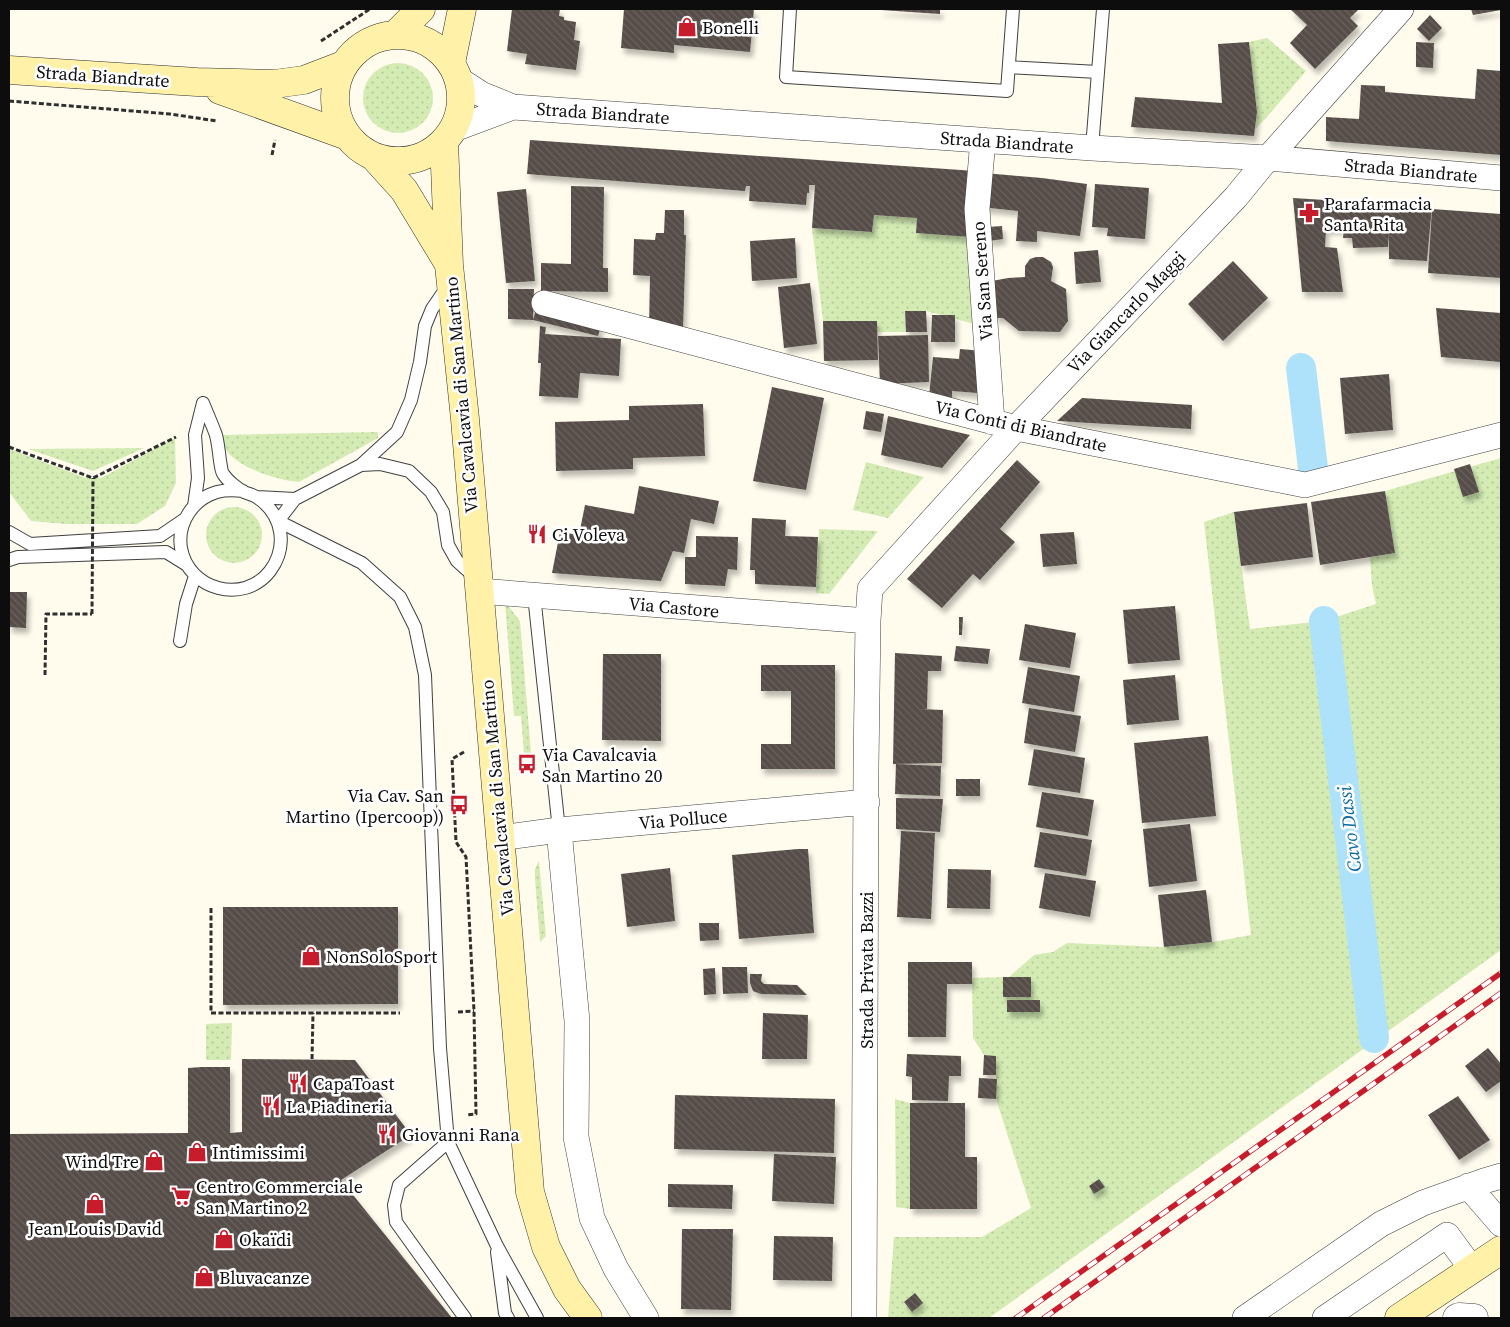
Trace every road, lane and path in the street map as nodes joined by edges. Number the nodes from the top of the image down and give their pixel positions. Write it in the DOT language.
graph roads {
  1 [pos="370,9"];
  2 [pos="421,9"];
  3 [pos="462,9"];
  4 [pos="790,9"];
  5 [pos="1013,9"];
  6 [pos="1103,9"];
  7 [pos="1400,9"];
  8 [pos="396,34"];
  9 [pos="314,46"];
  10 [pos="343,65"];
  11 [pos="1009,67"];
  12 [pos="9,70"];
  13 [pos="455,71"];
  14 [pos="1098,72"];
  15 [pos="197,82"];
  16 [pos="9,101"];
  17 [pos="513,107"];
  18 [pos="219,122"];
  19 [pos="346,135"];
  20 [pos="449,136"];
  21 [pos="983,140"];
  22 [pos="1092,148"];
  23 [pos="375,158"];
  24 [pos="1268,158"];
  25 [pos="1501,178"];
  26 [pos="450,273"];
  27 [pos="544,303"];
  28 [pos="992,422"];
  29 [pos="1016,428"];
  30 [pos="179,435"];
  31 [pos="1501,435"];
  32 [pos="9,447"];
  33 [pos="361,465"];
  34 [pos="93,478"];
  35 [pos="243,491"];
  36 [pos="257,498"];
  37 [pos="295,499"];
  38 [pos="194,506"];
  39 [pos="185,519"];
  40 [pos="278,521"];
  41 [pos="9,532"];
  42 [pos="9,560"];
  43 [pos="187,565"];
  44 [pos="195,576"];
  45 [pos="479,586"];
  46 [pos="534,596"];
  47 [pos="868,621"];
  48 [pos="180,641"];
  49 [pos="45,675"];
  50 [pos="467,750"];
  51 [pos="866,802"];
  52 [pos="559,830"];
  53 [pos="500,838"];
  54 [pos="210,908"];
  55 [pos="474,1011"];
  56 [pos="312,1012"];
  57 [pos="400,1013"];
  58 [pos="455,1013"];
  59 [pos="312,1059"];
  60 [pos="466,1115"];
  61 [pos="448,1142"];
  62 [pos="1501,1176"];
  63 [pos="1468,1186"];
  64 [pos="1501,1224"];
  65 [pos="497,1246"];
  66 [pos="1501,1250"];
  67 [pos="1472,1269"];
  68 [pos="465,1318"];
  69 [pos="508,1318"];
  70 [pos="537,1318"];
  71 [pos="588,1318"];
  72 [pos="646,1318"];
  73 [pos="864,1318"];
  74 [pos="1245,1318"];
  75 [pos="1325,1318"];
  76 [pos="1398,1318"];
  77 [pos="1457,1318"];
  78 [pos="1474,1318"];
  1 -- 9 [label="path"];
  2 -- 8 [label="main road"];
  3 -- 13 [label="main road"];
  4 -- 11 [label="lane"];
  5 -- 11 [label="lane"];
  6 -- 14 [label="lane"];
  7 -- 24 [label="street, Via Giancarlo Maggi"];
  8 -- 10 [label="main road"];
  8 -- 13 [label="main road"];
  10 -- 15 [label="main road, Strada Biandrate"];
  10 -- 19 [label="main road"];
  11 -- 14 [label="lane"];
  12 -- 15 [label="main road, Strada Biandrate"];
  13 -- 17 [label="street, Strada Biandrate"];
  13 -- 20 [label="main road"];
  14 -- 22 [label="lane"];
  15 -- 19 [label="main road, Strada Biandrate"];
  16 -- 18 [label="path"];
  17 -- 20 [label="street, Strada Biandrate"];
  17 -- 21 [label="street, Strada Biandrate"];
  19 -- 23 [label="main road"];
  20 -- 23 [label="main road"];
  20 -- 26 [label="main road, Via Cavalcavia di San Martino"];
  21 -- 22 [label="street, Strada Biandrate"];
  21 -- 28 [label="street, Via San Sereno"];
  22 -- 24 [label="street, Strada Biandrate"];
  23 -- 26 [label="main road, Via Cavalcavia di San Martino"];
  24 -- 25 [label="street, Strada Biandrate"];
  24 -- 29 [label="street, Via Giancarlo Maggi"];
  26 -- 33 [label="lane"];
  26 -- 45 [label="main road, Via Cavalcavia di San Martino"];
  27 -- 28 [label="street, Via Conti di Biandrate"];
  28 -- 29 [label="street, Via Conti di Biandrate"];
  29 -- 31 [label="street, Via Conti di Biandrate"];
  29 -- 47 [label="street, Via Giancarlo Maggi"];
  30 -- 34 [label="path"];
  32 -- 34 [label="path"];
  33 -- 37 [label="lane"];
  33 -- 45 [label="lane"];
  34 -- 49 [label="path, bridge"];
  35 -- 36 [label="lane"];
  35 -- 38 [label="lane"];
  35 -- 38 [label="lane"];
  36 -- 37 [label="lane"];
  36 -- 40 [label="lane"];
  37 -- 40 [label="lane"];
  38 -- 39 [label="lane"];
  39 -- 41 [label="lane"];
  39 -- 43 [label="lane"];
  40 -- 44 [label="lane"];
  40 -- 61 [label="lane"];
  42 -- 43 [label="lane"];
  43 -- 44 [label="lane"];
  44 -- 48 [label="lane"];
  45 -- 46 [label="street, Via Castore"];
  45 -- 53 [label="main road, Via Cavalcavia di San Martino"];
  46 -- 47 [label="street, Via Castore"];
  46 -- 52 [label="lane"];
  47 -- 51 [label="street, Strada Privata Bazzi"];
  50 -- 55 [label="path"];
  51 -- 52 [label="street, Via Polluce"];
  51 -- 73 [label="street, Strada Privata Bazzi"];
  52 -- 53 [label="street, Via Polluce"];
  52 -- 72 [label="street"];
  53 -- 71 [label="main road, Via Cavalcavia di San Martino"];
  54 -- 56 [label="path"];
  55 -- 58 [label="path"];
  55 -- 60 [label="path"];
  56 -- 57 [label="path"];
  56 -- 59 [label="path"];
  61 -- 65 [label="lane"];
  61 -- 68 [label="lane"];
  62 -- 63 [label="street"];
  63 -- 64 [label="street"];
  63 -- 74 [label="street"];
  65 -- 69 [label="lane"];
  65 -- 70 [label="lane"];
  66 -- 67 [label="main road"];
  67 -- 75 [label="street"];
  67 -- 76 [label="main road"];
  77 -- 78 [label="street"];
}
